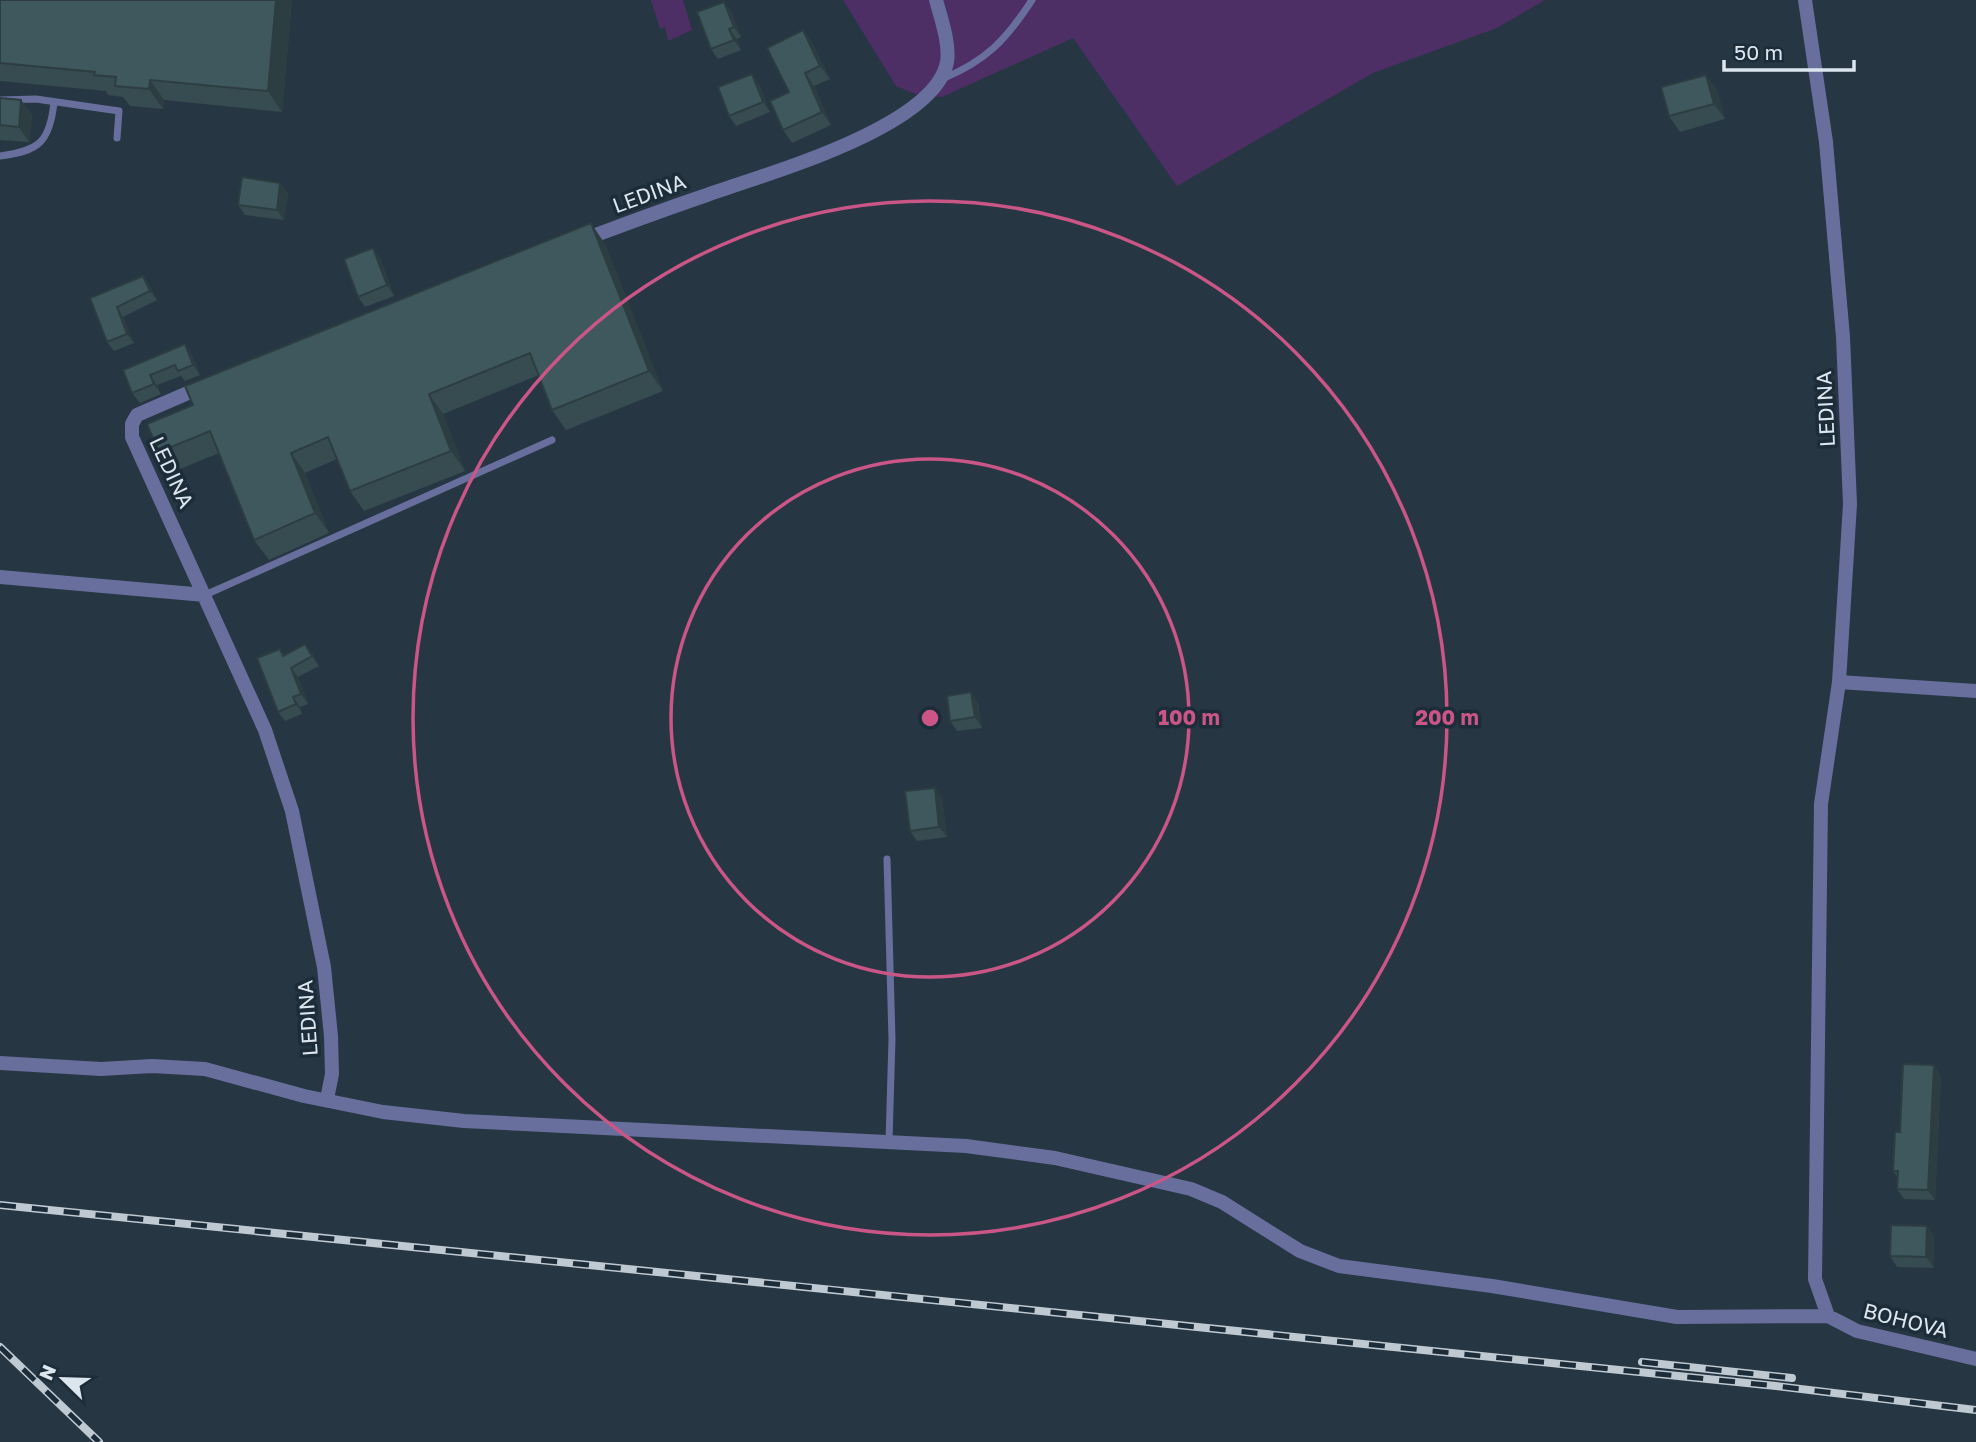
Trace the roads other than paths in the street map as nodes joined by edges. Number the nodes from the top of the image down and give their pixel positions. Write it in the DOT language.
graph roads {
  1 [pos="936,0"];
  2 [pos="1032,0"];
  3 [pos="1805,0"];
  4 [pos="938,80"];
  5 [pos="0,100"];
  6 [pos="54,102"];
  7 [pos="117,138"];
  8 [pos="0,156"];
  9 [pos="568,245"];
  10 [pos="216,381"];
  11 [pos="552,440"];
  12 [pos="0,577"];
  13 [pos="205,595"];
  14 [pos="1839,682"];
  15 [pos="1976,691"];
  16 [pos="887,859"];
  17 [pos="0,1063"];
  18 [pos="327,1099"];
  19 [pos="889,1141"];
  20 [pos="1828,1316"];
  21 [pos="1976,1359"];
  1 -- 4 [label="street"];
  2 -- 4 [label="lane"];
  3 -- 14 [label="street, LEDINA"];
  4 -- 9 [label="street, LEDINA"];
  5 -- 6 [label="lane"];
  6 -- 7 [label="lane"];
  6 -- 8 [label="lane"];
  10 -- 13 [label="street, LEDINA"];
  11 -- 13 [label="lane"];
  12 -- 13 [label="street"];
  13 -- 18 [label="street, LEDINA"];
  14 -- 15 [label="street"];
  14 -- 20 [label="street, LEDINA"];
  16 -- 19 [label="lane"];
  17 -- 18 [label="street"];
  18 -- 19 [label="street"];
  19 -- 20 [label="street"];
  20 -- 21 [label="street, BOHOVA"];
}
